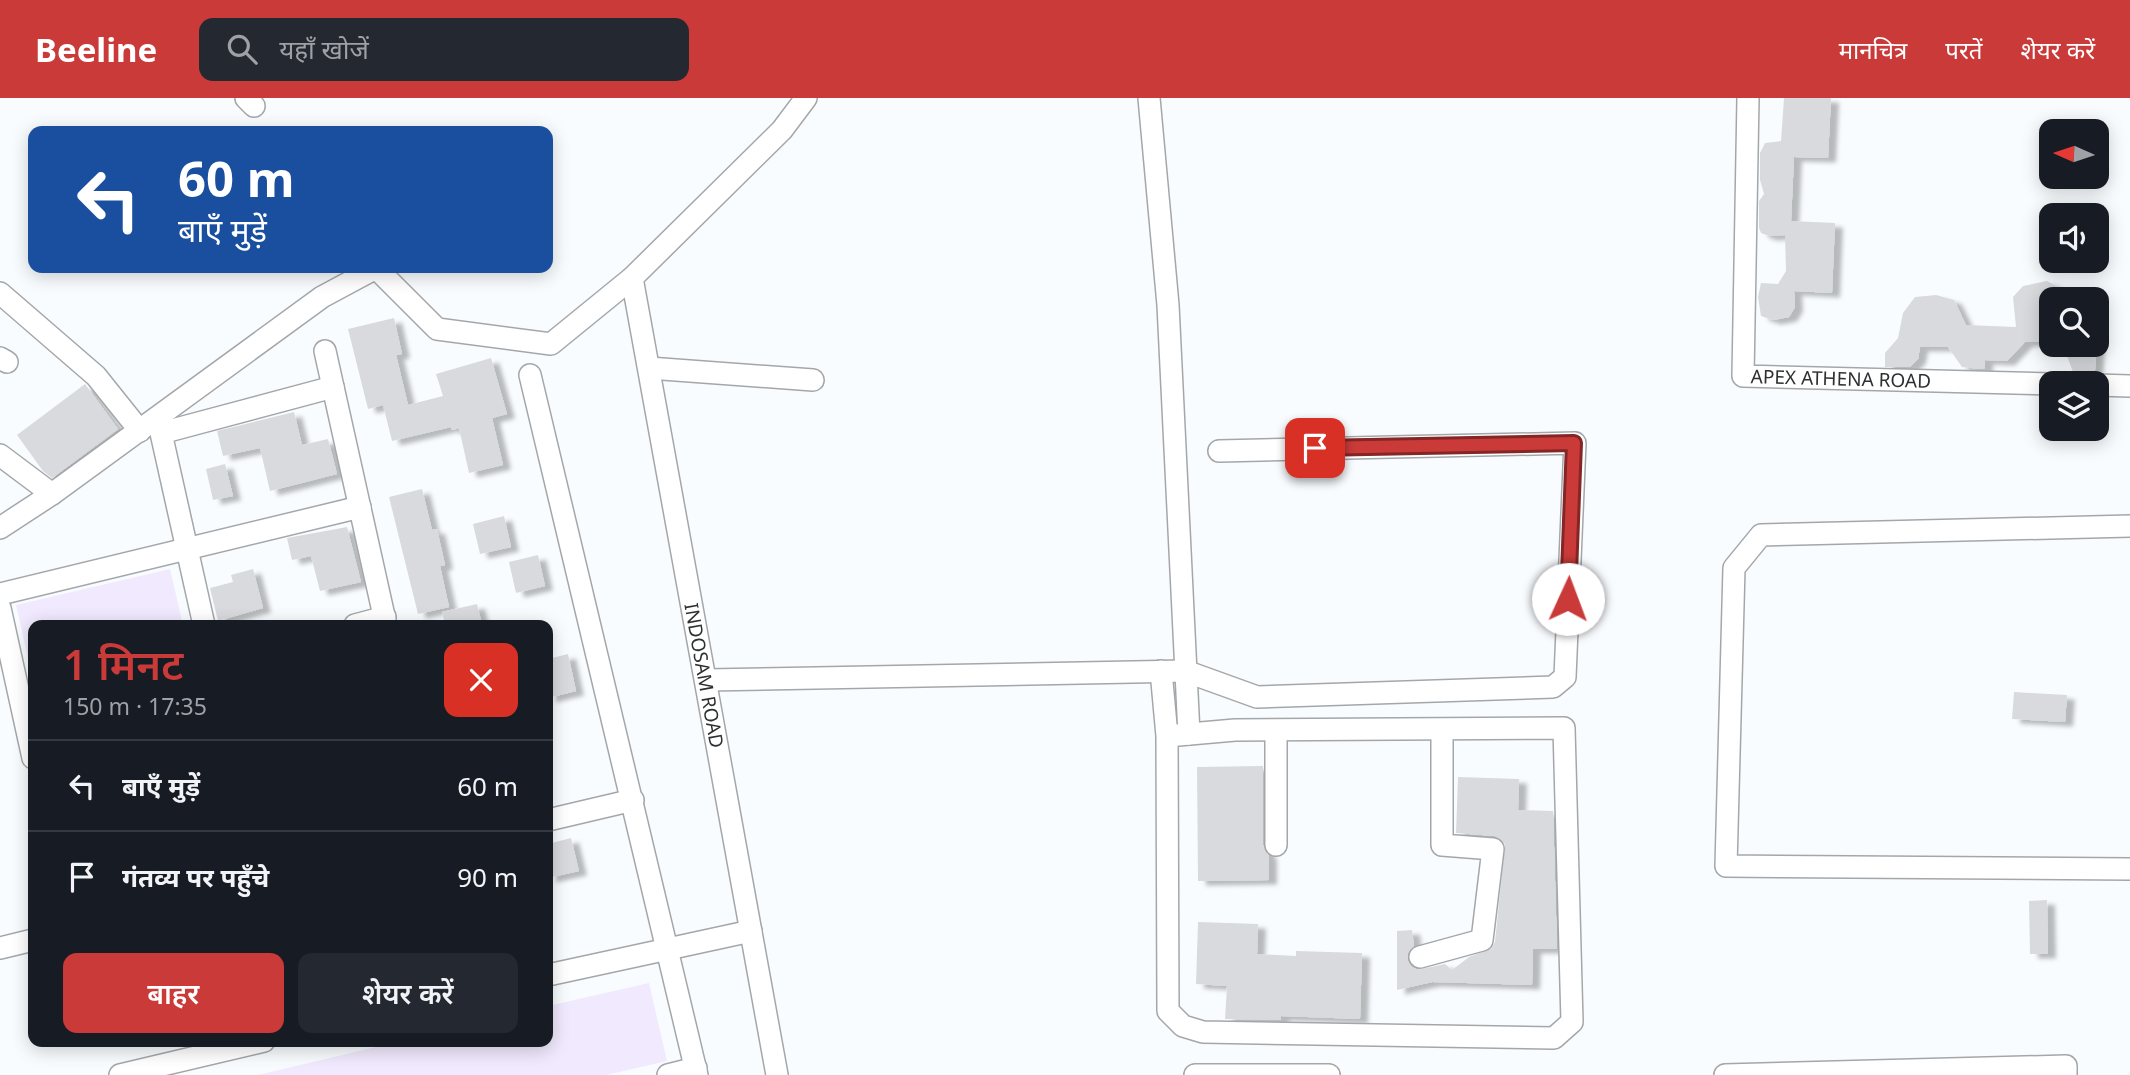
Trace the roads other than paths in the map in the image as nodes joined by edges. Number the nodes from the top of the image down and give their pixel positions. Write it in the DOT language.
graph roads {
  1 [pos="806,98"];
  2 [pos="1149,98"];
  3 [pos="1748,98"];
  4 [pos="367,273"];
  5 [pos="381,273"];
  6 [pos="632,278"];
  7 [pos="0,293"];
  8 [pos="325,351"];
  9 [pos="649,368"];
  10 [pos="530,375"];
  11 [pos="813,380"];
  12 [pos="2039,384"];
  13 [pos="2109,386"];
  14 [pos="2130,386"];
  15 [pos="333,387"];
  16 [pos="140,431"];
  17 [pos="1219,450"];
  18 [pos="0,455"];
  19 [pos="52,494"];
  20 [pos="360,507"];
  21 [pos="2130,526"];
  22 [pos="0,528"];
  23 [pos="187,549"];
  24 [pos="0,594"];
  25 [pos="0,608"];
  26 [pos="203,620"];
  27 [pos="386,620"];
  28 [pos="1185,670"];
  29 [pos="1161,671"];
  30 [pos="707,680"];
  31 [pos="1442,730"];
  32 [pos="1276,732"];
  33 [pos="1189,734"];
  34 [pos="28,735"];
  35 [pos="1167,736"];
  36 [pos="632,800"];
  37 [pos="553,819"];
  38 [pos="1276,845"];
  39 [pos="2130,869"];
  40 [pos="751,931"];
  41 [pos="28,941"];
  42 [pos="0,947"];
  43 [pos="668,947"];
  44 [pos="1420,957"];
  45 [pos="553,974"];
  46 [pos="239,1047"];
  47 [pos="696,1072"];
  48 [pos="120,1075"];
  49 [pos="668,1075"];
  50 [pos="777,1075"];
  51 [pos="1195,1075"];
  52 [pos="1329,1075"];
  53 [pos="1725,1075"];
  54 [pos="2066,1075"];
  1 -- 6 [label="street"];
  2 -- 28 [label="street"];
  3 -- 12 [label="street, APEX ATHENA ROAD"];
  4 -- 16 [label="street"];
  5 -- 6 [label="street"];
  6 -- 9 [label="street, INDOSAM ROAD"];
  7 -- 16 [label="street"];
  8 -- 15 [label="street"];
  9 -- 11 [label="street"];
  9 -- 30 [label="street, INDOSAM ROAD"];
  10 -- 36 [label="street"];
  13 -- 14 [label="street"];
  15 -- 20 [label="street"];
  15 -- 23 [label="street"];
  16 -- 19 [label="street"];
  17 -- 28 [label="street"];
  18 -- 19 [label="street"];
  19 -- 22 [label="street"];
  20 -- 23 [label="street"];
  20 -- 27 [label="street"];
  21 -- 39 [label="street"];
  23 -- 24 [label="street"];
  23 -- 26 [label="street"];
  25 -- 34 [label="street"];
  28 -- 29 [label="street"];
  28 -- 33 [label="street"];
  29 -- 30 [label="street"];
  29 -- 35 [label="street"];
  30 -- 40 [label="street, INDOSAM ROAD"];
  31 -- 32 [label="street"];
  31 -- 35 [label="street"];
  31 -- 44 [label="street"];
  32 -- 33 [label="street"];
  32 -- 38 [label="street"];
  33 -- 35 [label="street"];
  36 -- 37 [label="street"];
  36 -- 43 [label="street"];
  40 -- 43 [label="street"];
  40 -- 50 [label="street, INDOSAM ROAD"];
  41 -- 42 [label="street"];
  43 -- 45 [label="street"];
  43 -- 47 [label="street"];
  46 -- 48 [label="street"];
  47 -- 49 [label="street"];
  51 -- 52 [label="street"];
  53 -- 54 [label="street"];
}
